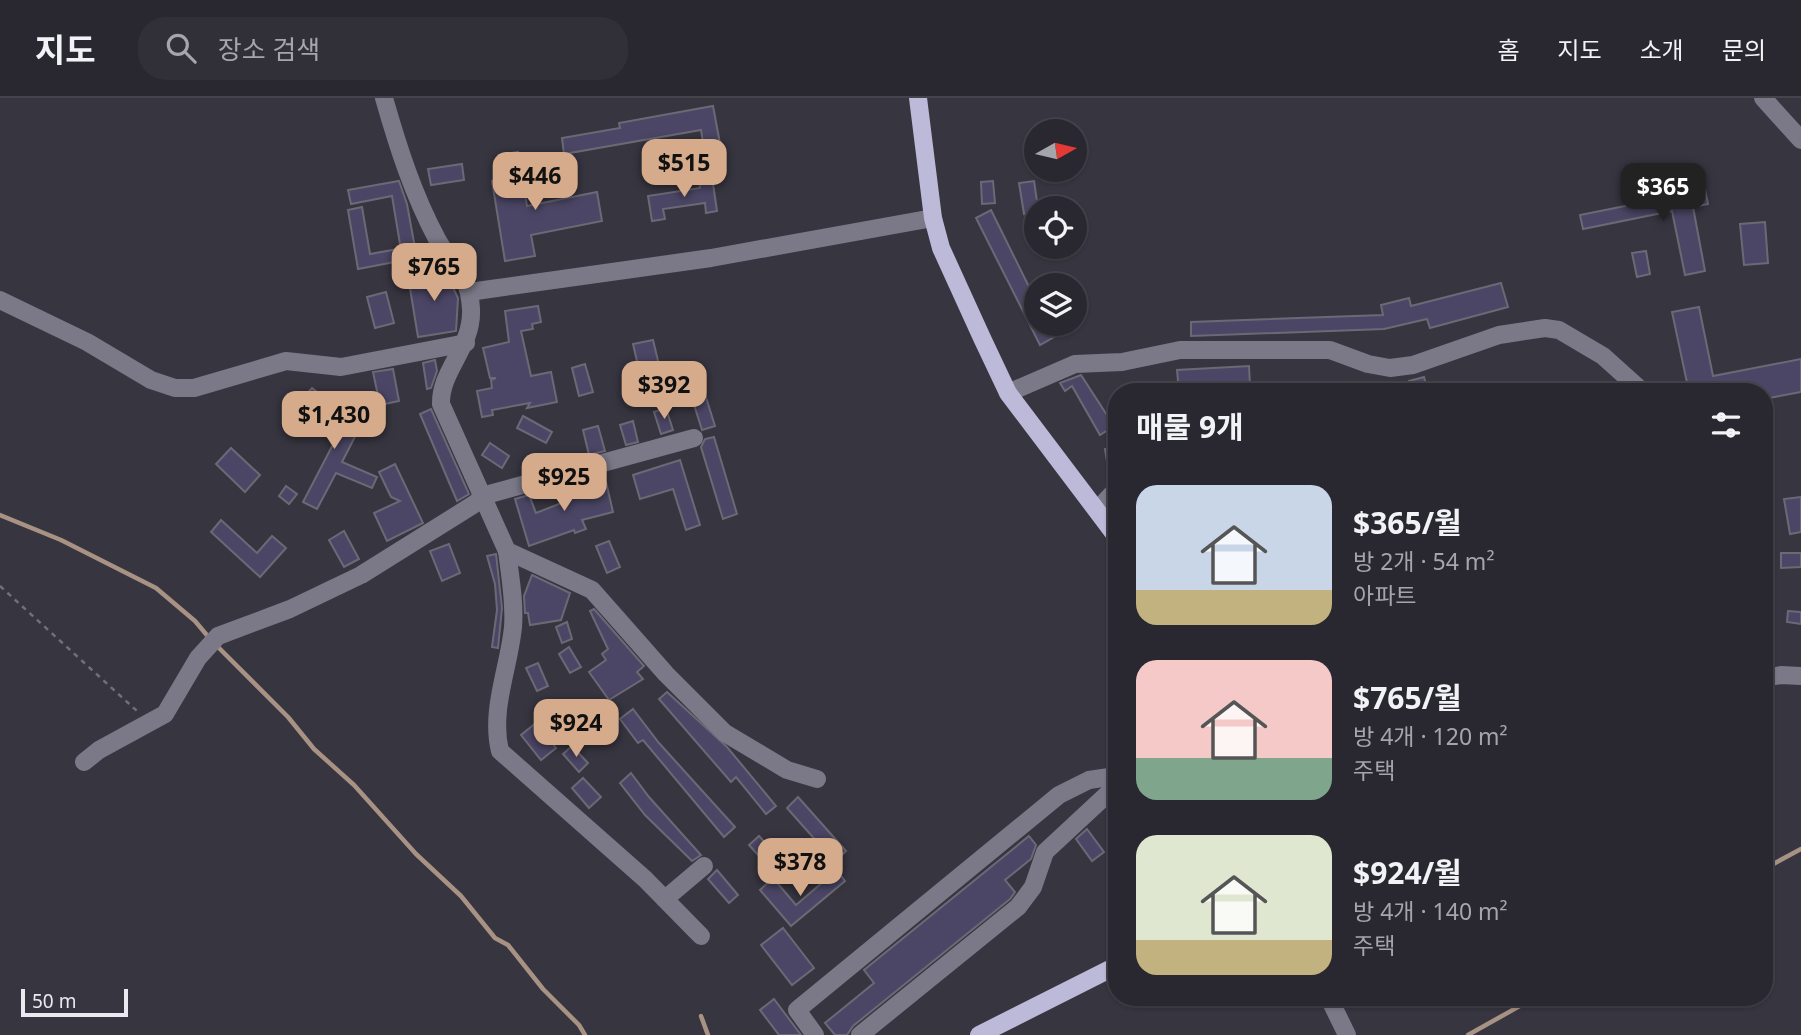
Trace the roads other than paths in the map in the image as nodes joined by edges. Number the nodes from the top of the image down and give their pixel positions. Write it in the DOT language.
graph roads {
  1 [pos="384,98"];
  2 [pos="918,98"];
  3 [pos="1763,98"];
  4 [pos="1801,140"];
  5 [pos="933,218"];
  6 [pos="469,292"];
  7 [pos="0,300"];
  8 [pos="466,343"];
  9 [pos="1633,383"];
  10 [pos="1008,393"];
  11 [pos="694,438"];
  12 [pos="482,496"];
  13 [pos="1108,498"];
  14 [pos="1098,509"];
  15 [pos="1108,524"];
  16 [pos="507,551"];
  17 [pos="1773,676"];
  18 [pos="1801,677"];
  19 [pos="84,762"];
  20 [pos="1108,777"];
  21 [pos="817,779"];
  22 [pos="1108,793"];
  23 [pos="704,866"];
  24 [pos="665,899"];
  25 [pos="701,936"];
  26 [pos="1108,970"];
  27 [pos="1333,1006"];
  28 [pos="816,1035"];
  29 [pos="860,1035"];
  30 [pos="979,1035"];
  31 [pos="1347,1035"];
  1 -- 6 [label="street"];
  2 -- 5 [label="main road"];
  3 -- 4 [label="street"];
  5 -- 6 [label="street"];
  5 -- 10 [label="main road"];
  6 -- 8 [label="street"];
  7 -- 8 [label="street"];
  8 -- 12 [label="street"];
  9 -- 10 [label="street"];
  10 -- 14 [label="main road"];
  11 -- 12 [label="street"];
  12 -- 16 [label="street"];
  12 -- 19 [label="street"];
  13 -- 14 [label="street"];
  14 -- 15 [label="main road"];
  16 -- 21 [label="street"];
  16 -- 24 [label="street"];
  17 -- 18 [label="street"];
  20 -- 28 [label="street"];
  22 -- 29 [label="street"];
  23 -- 24 [label="street"];
  24 -- 25 [label="street"];
  26 -- 30 [label="main road"];
  27 -- 31 [label="street"];
}
